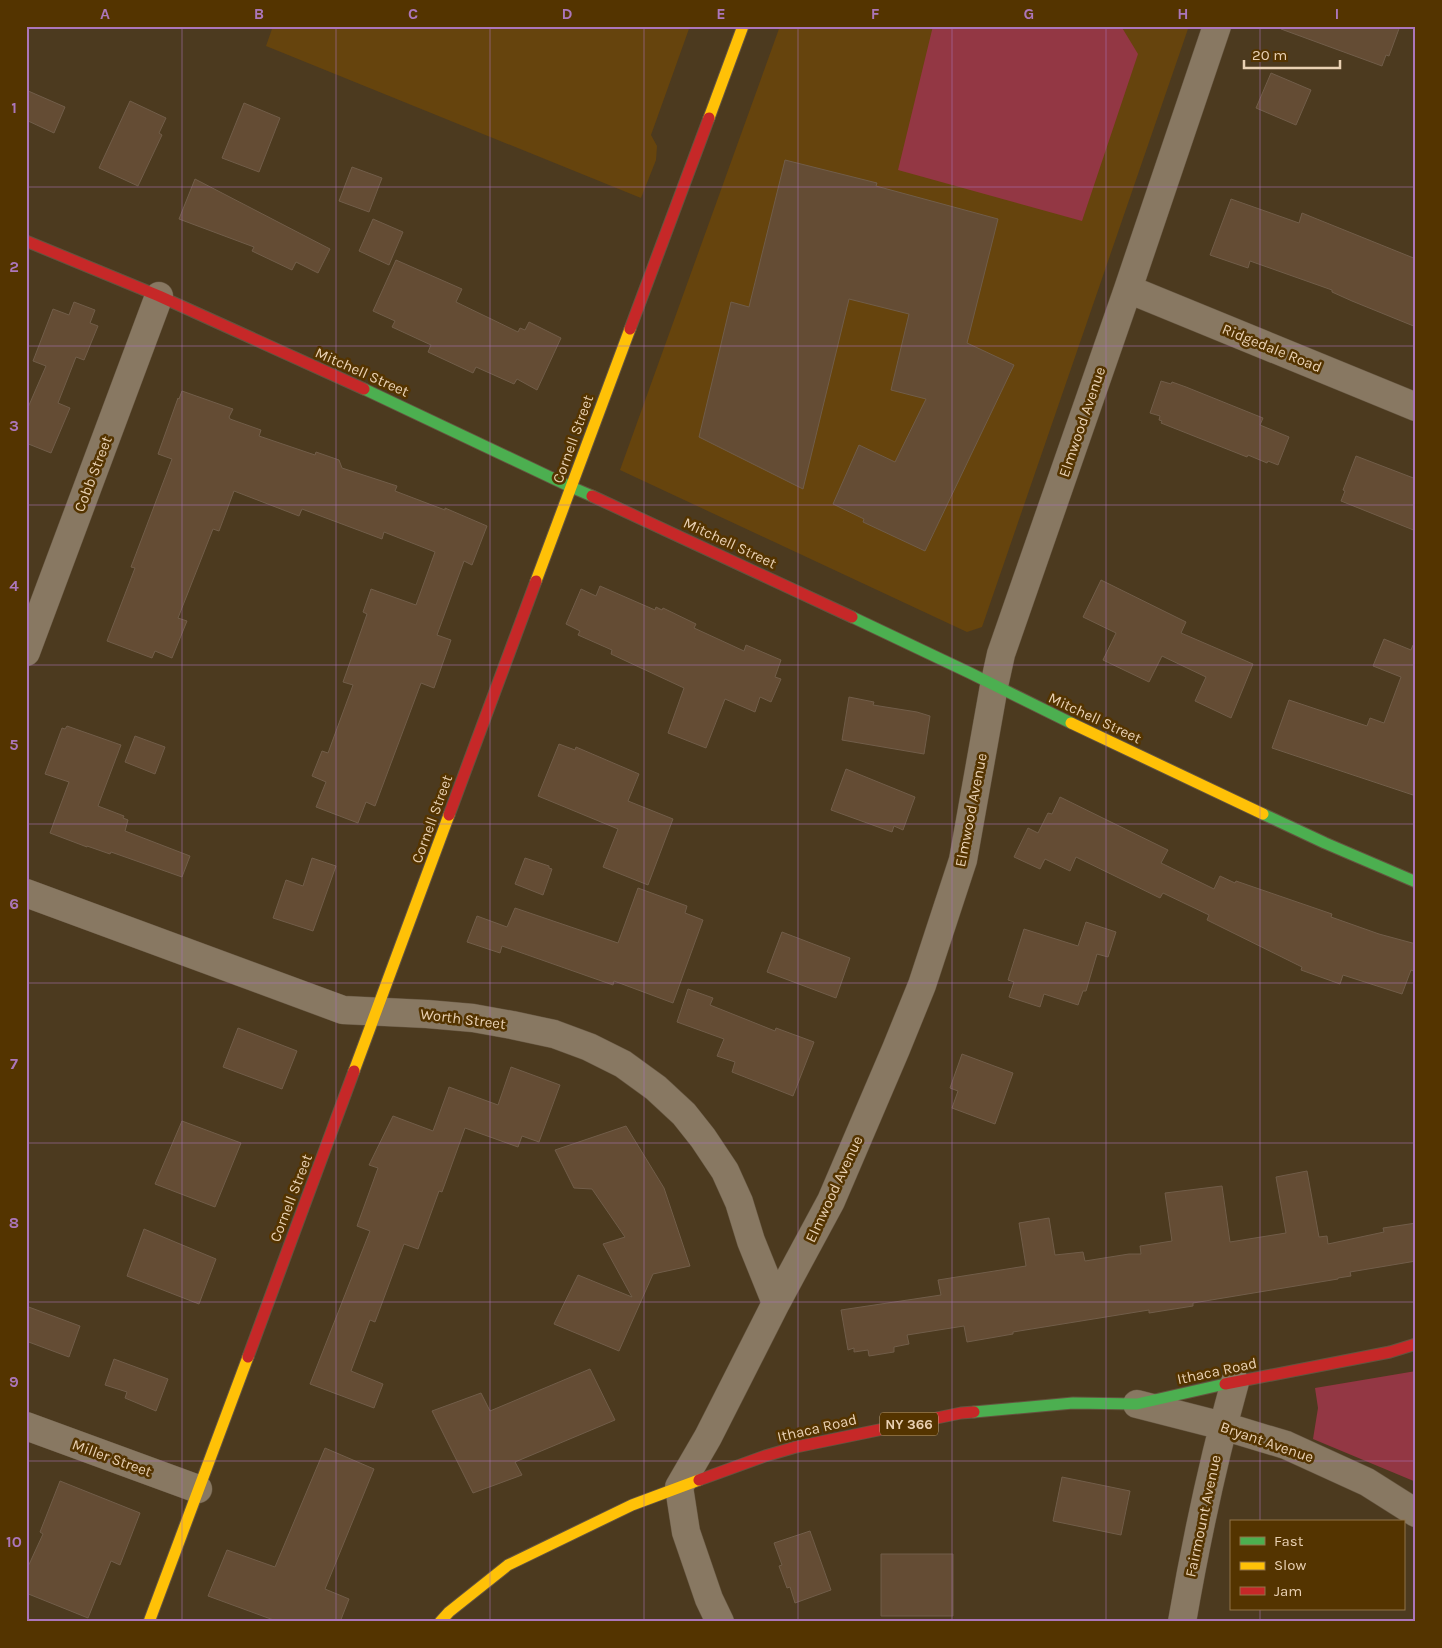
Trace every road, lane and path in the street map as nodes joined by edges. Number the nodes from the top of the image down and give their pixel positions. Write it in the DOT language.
graph roads {
  1 [pos="743,26"];
  2 [pos="1216,26"];
  3 [pos="26,241"];
  4 [pos="1128,289"];
  5 [pos="159,296"];
  6 [pos="1416,407"];
  7 [pos="572,486"];
  8 [pos="26,652"];
  9 [pos="994,686"];
  10 [pos="1416,882"];
  11 [pos="26,893"];
  12 [pos="376,1012"];
  13 [pos="776,1303"];
  14 [pos="1416,1344"];
  15 [pos="1235,1382"];
  16 [pos="1137,1404"];
  17 [pos="26,1426"];
  18 [pos="1223,1426"];
  19 [pos="679,1488"];
  20 [pos="198,1489"];
  21 [pos="1416,1512"];
  22 [pos="149,1622"];
  23 [pos="440,1622"];
  24 [pos="720,1622"];
  25 [pos="1182,1622"];
  1 -- 7 [label="street, Cornell Street"];
  2 -- 4 [label="street, Elmwood Avenue"];
  3 -- 5 [label="street, Mitchell Street"];
  4 -- 6 [label="street, Ridgedale Road"];
  4 -- 9 [label="street, Elmwood Avenue"];
  5 -- 7 [label="street, Mitchell Street"];
  5 -- 8 [label="street, Cobb Street"];
  7 -- 9 [label="street, Mitchell Street"];
  7 -- 12 [label="street, Cornell Street"];
  9 -- 10 [label="street, Mitchell Street"];
  9 -- 13 [label="street, Elmwood Avenue"];
  11 -- 12 [label="street, Worth Street"];
  12 -- 13 [label="street, Worth Street"];
  12 -- 20 [label="street, Cornell Street"];
  13 -- 19 [label="street, Elmwood Avenue"];
  14 -- 15 [label="street, Ithaca Road / NY 366"];
  15 -- 16 [label="street, Ithaca Road / NY 366"];
  15 -- 18 [label="street, Fairmount Avenue"];
  16 -- 18 [label="street, Bryant Avenue"];
  16 -- 19 [label="street, Ithaca Road / NY 366"];
  17 -- 20 [label="street, Miller Street"];
  18 -- 21 [label="street, Bryant Avenue"];
  18 -- 25 [label="street, Fairmount Avenue"];
  19 -- 23 [label="street, Ithaca Road / NY 366"];
  19 -- 24 [label="street"];
  20 -- 22 [label="street, Cornell Street"];
}
